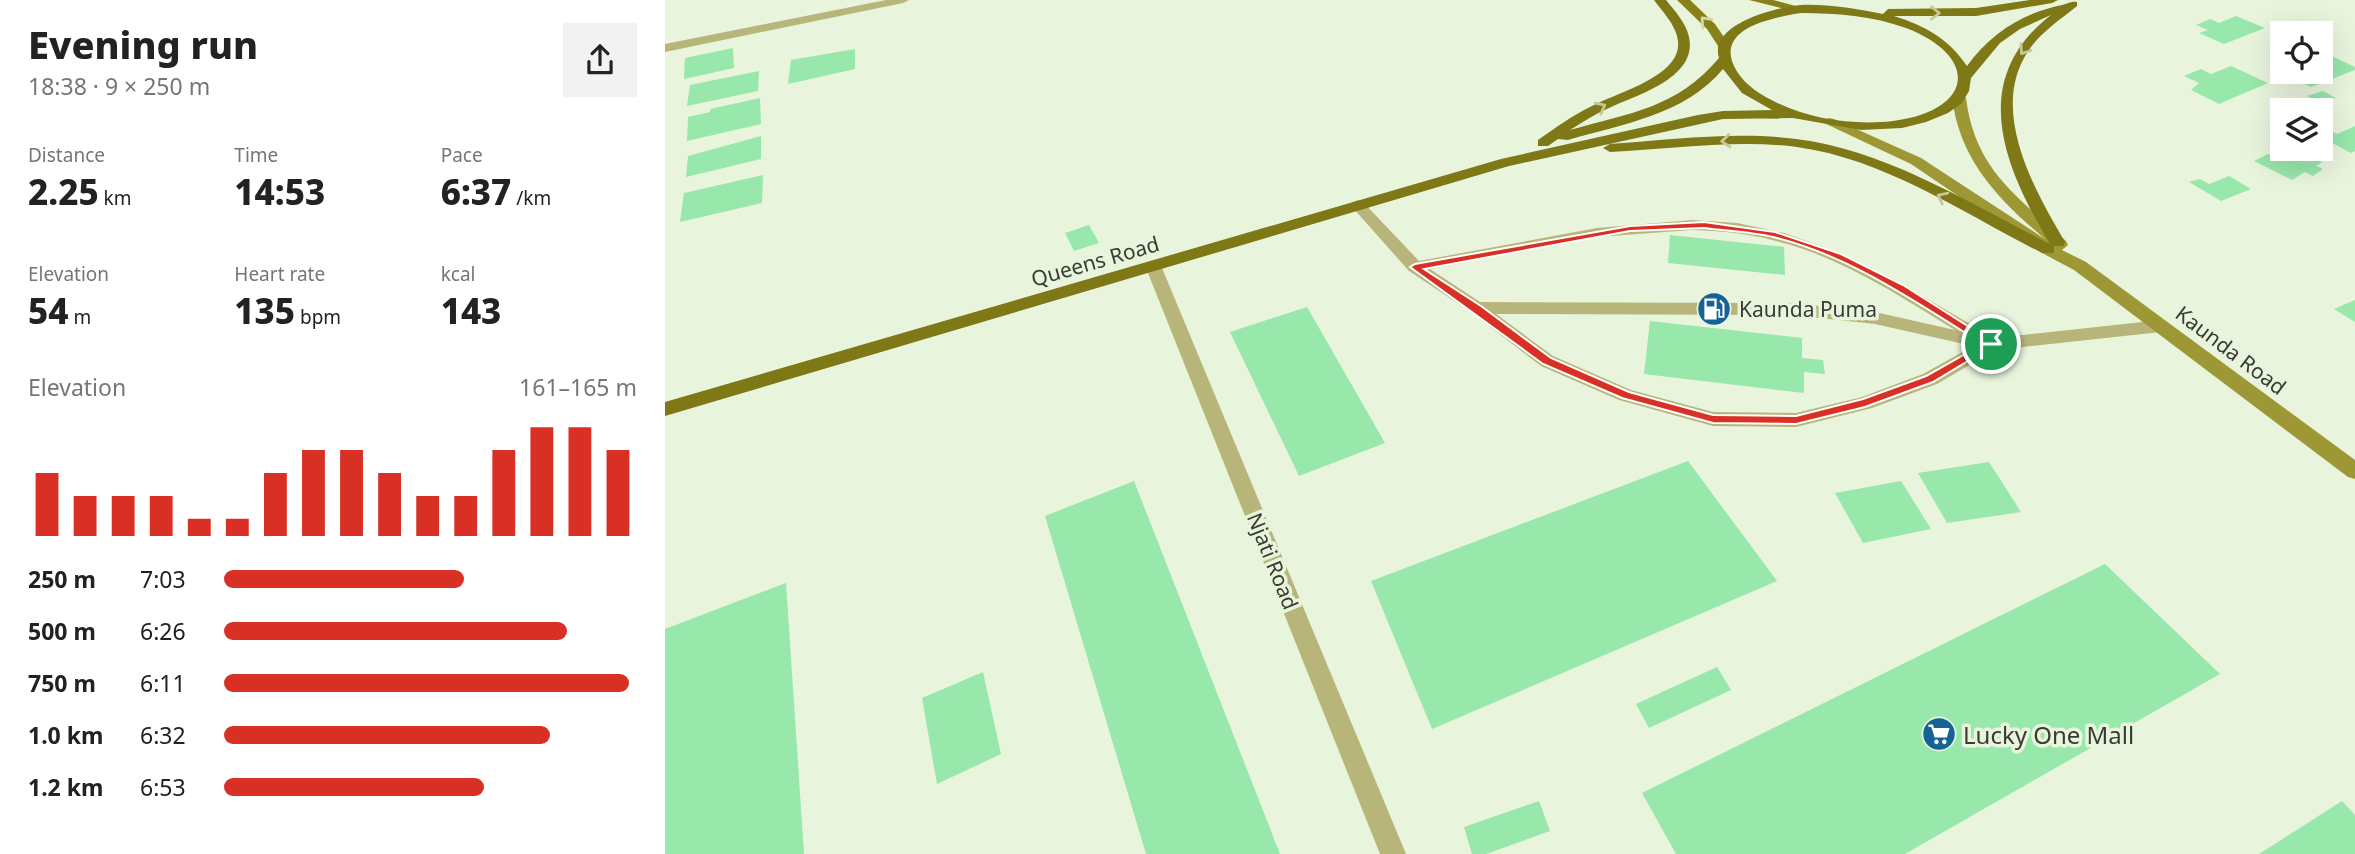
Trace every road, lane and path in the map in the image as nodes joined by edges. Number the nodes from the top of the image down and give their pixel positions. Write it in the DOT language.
graph roads {
  1 [pos="903,0"];
  2 [pos="1660,0"];
  3 [pos="1682,0"];
  4 [pos="1755,0"];
  5 [pos="2052,0"];
  6 [pos="2076,2"];
  7 [pos="1801,9"];
  8 [pos="1866,13"];
  9 [pos="665,48"];
  10 [pos="1724,53"];
  11 [pos="1965,77"];
  12 [pos="1959,98"];
  13 [pos="1795,114"];
  14 [pos="1829,122"];
  15 [pos="1545,149"];
  16 [pos="1358,205"];
  17 [pos="2052,245"];
  18 [pos="1415,267"];
  19 [pos="1154,268"];
  20 [pos="1477,308"];
  21 [pos="2161,326"];
  22 [pos="1991,344"];
  23 [pos="665,409"];
  24 [pos="2355,471"];
  25 [pos="1393,854"];
  1 -- 9 [label="street"];
  15 -- 2 [label="highway, one-way"];
  10 -- 3 [label="main road, one-way"];
  4 -- 7 [label="main road"];
  8 -- 5 [label="highway, one-way"];
  6 -- 11 [label="highway"];
  6 -- 17 [label="highway, one-way"];
  7 -- 8 [label="highway"];
  7 -- 10 [label="highway"];
  8 -- 11 [label="highway"];
  10 -- 13 [label="highway"];
  10 -- 15 [label="highway"];
  11 -- 12 [label="highway"];
  12 -- 14 [label="highway"];
  12 -- 17 [label="main road, Kaunda Road"];
  13 -- 14 [label="highway"];
  13 -- 15 [label="highway"];
  14 -- 17 [label="main road, Kaunda Road"];
  15 -- 16 [label="highway, Queens Road"];
  17 -- 15 [label="highway, one-way"];
  16 -- 18 [label="street"];
  16 -- 19 [label="highway, Queens Road"];
  17 -- 21 [label="main road, Kaunda Road"];
  18 -- 20 [label="street"];
  18 -- 22 [label="street"];
  19 -- 23 [label="highway, Queens Road"];
  19 -- 25 [label="street, Njati Road"];
  20 -- 22 [label="street"];
  20 -- 22 [label="street"];
  21 -- 22 [label="street"];
  21 -- 24 [label="main road, Kaunda Road"];
}
